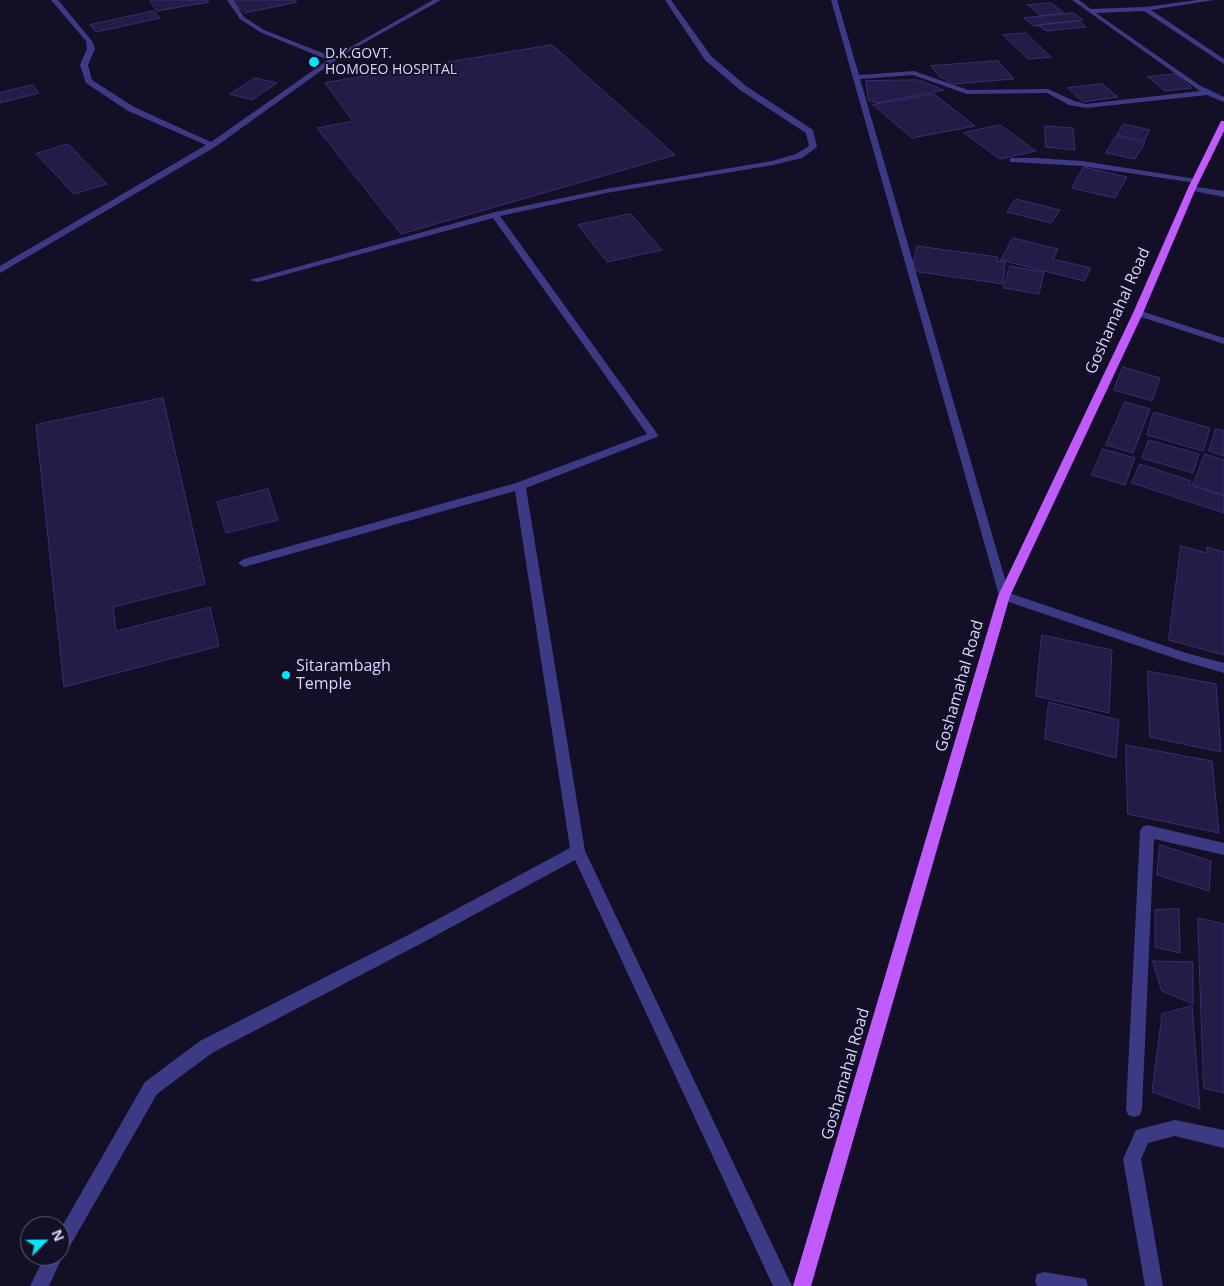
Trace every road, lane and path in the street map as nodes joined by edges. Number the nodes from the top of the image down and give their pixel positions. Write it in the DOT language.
graph roads {
  1 [pos="54,0"];
  2 [pos="230,0"];
  3 [pos="438,0"];
  4 [pos="668,0"];
  5 [pos="834,0"];
  6 [pos="1075,0"];
  7 [pos="1211,0"];
  8 [pos="1145,9"];
  9 [pos="1089,11"];
  10 [pos="332,60"];
  11 [pos="1224,62"];
  12 [pos="857,77"];
  13 [pos="1206,93"];
  14 [pos="1224,100"];
  15 [pos="1224,123"];
  16 [pos="212,145"];
  17 [pos="1013,160"];
  18 [pos="1194,184"];
  19 [pos="1224,194"];
  20 [pos="495,216"];
  21 [pos="0,258"];
  22 [pos="3,269"];
  23 [pos="255,280"];
  24 [pos="1138,313"];
  25 [pos="1224,341"];
  26 [pos="520,486"];
  27 [pos="244,563"];
  28 [pos="1004,596"];
  29 [pos="1224,668"];
  30 [pos="1224,849"];
  31 [pos="578,850"];
  32 [pos="1134,1110"];
  33 [pos="1224,1139"];
  34 [pos="70,1230"];
  35 [pos="50,1266"];
  36 [pos="1044,1281"];
  37 [pos="39,1286"];
  38 [pos="783,1286"];
  39 [pos="802,1286"];
  40 [pos="1079,1286"];
  41 [pos="1154,1286"];
  1 -- 16 [label="street"];
  2 -- 10 [label="street"];
  3 -- 10 [label="street"];
  4 -- 20 [label="street"];
  5 -- 12 [label="street"];
  6 -- 9 [label="street"];
  7 -- 8 [label="street"];
  8 -- 9 [label="street"];
  8 -- 11 [label="street"];
  9 -- 13 [label="street"];
  10 -- 16 [label="street"];
  12 -- 13 [label="street"];
  12 -- 28 [label="street"];
  13 -- 14 [label="street"];
  15 -- 18 [label="main road, Goshamahal Road"];
  16 -- 22 [label="street"];
  17 -- 18 [label="street"];
  18 -- 19 [label="street"];
  18 -- 24 [label="main road, Goshamahal Road"];
  20 -- 23 [label="street"];
  20 -- 26 [label="street"];
  21 -- 22 [label="street"];
  24 -- 25 [label="street"];
  24 -- 28 [label="main road, Goshamahal Road"];
  26 -- 27 [label="street"];
  26 -- 31 [label="street"];
  28 -- 29 [label="street"];
  28 -- 39 [label="main road, Goshamahal Road"];
  30 -- 32 [label="street"];
  31 -- 34 [label="street"];
  31 -- 38 [label="street"];
  33 -- 41 [label="street"];
  35 -- 37 [label="street"];
  36 -- 40 [label="street"];
}
